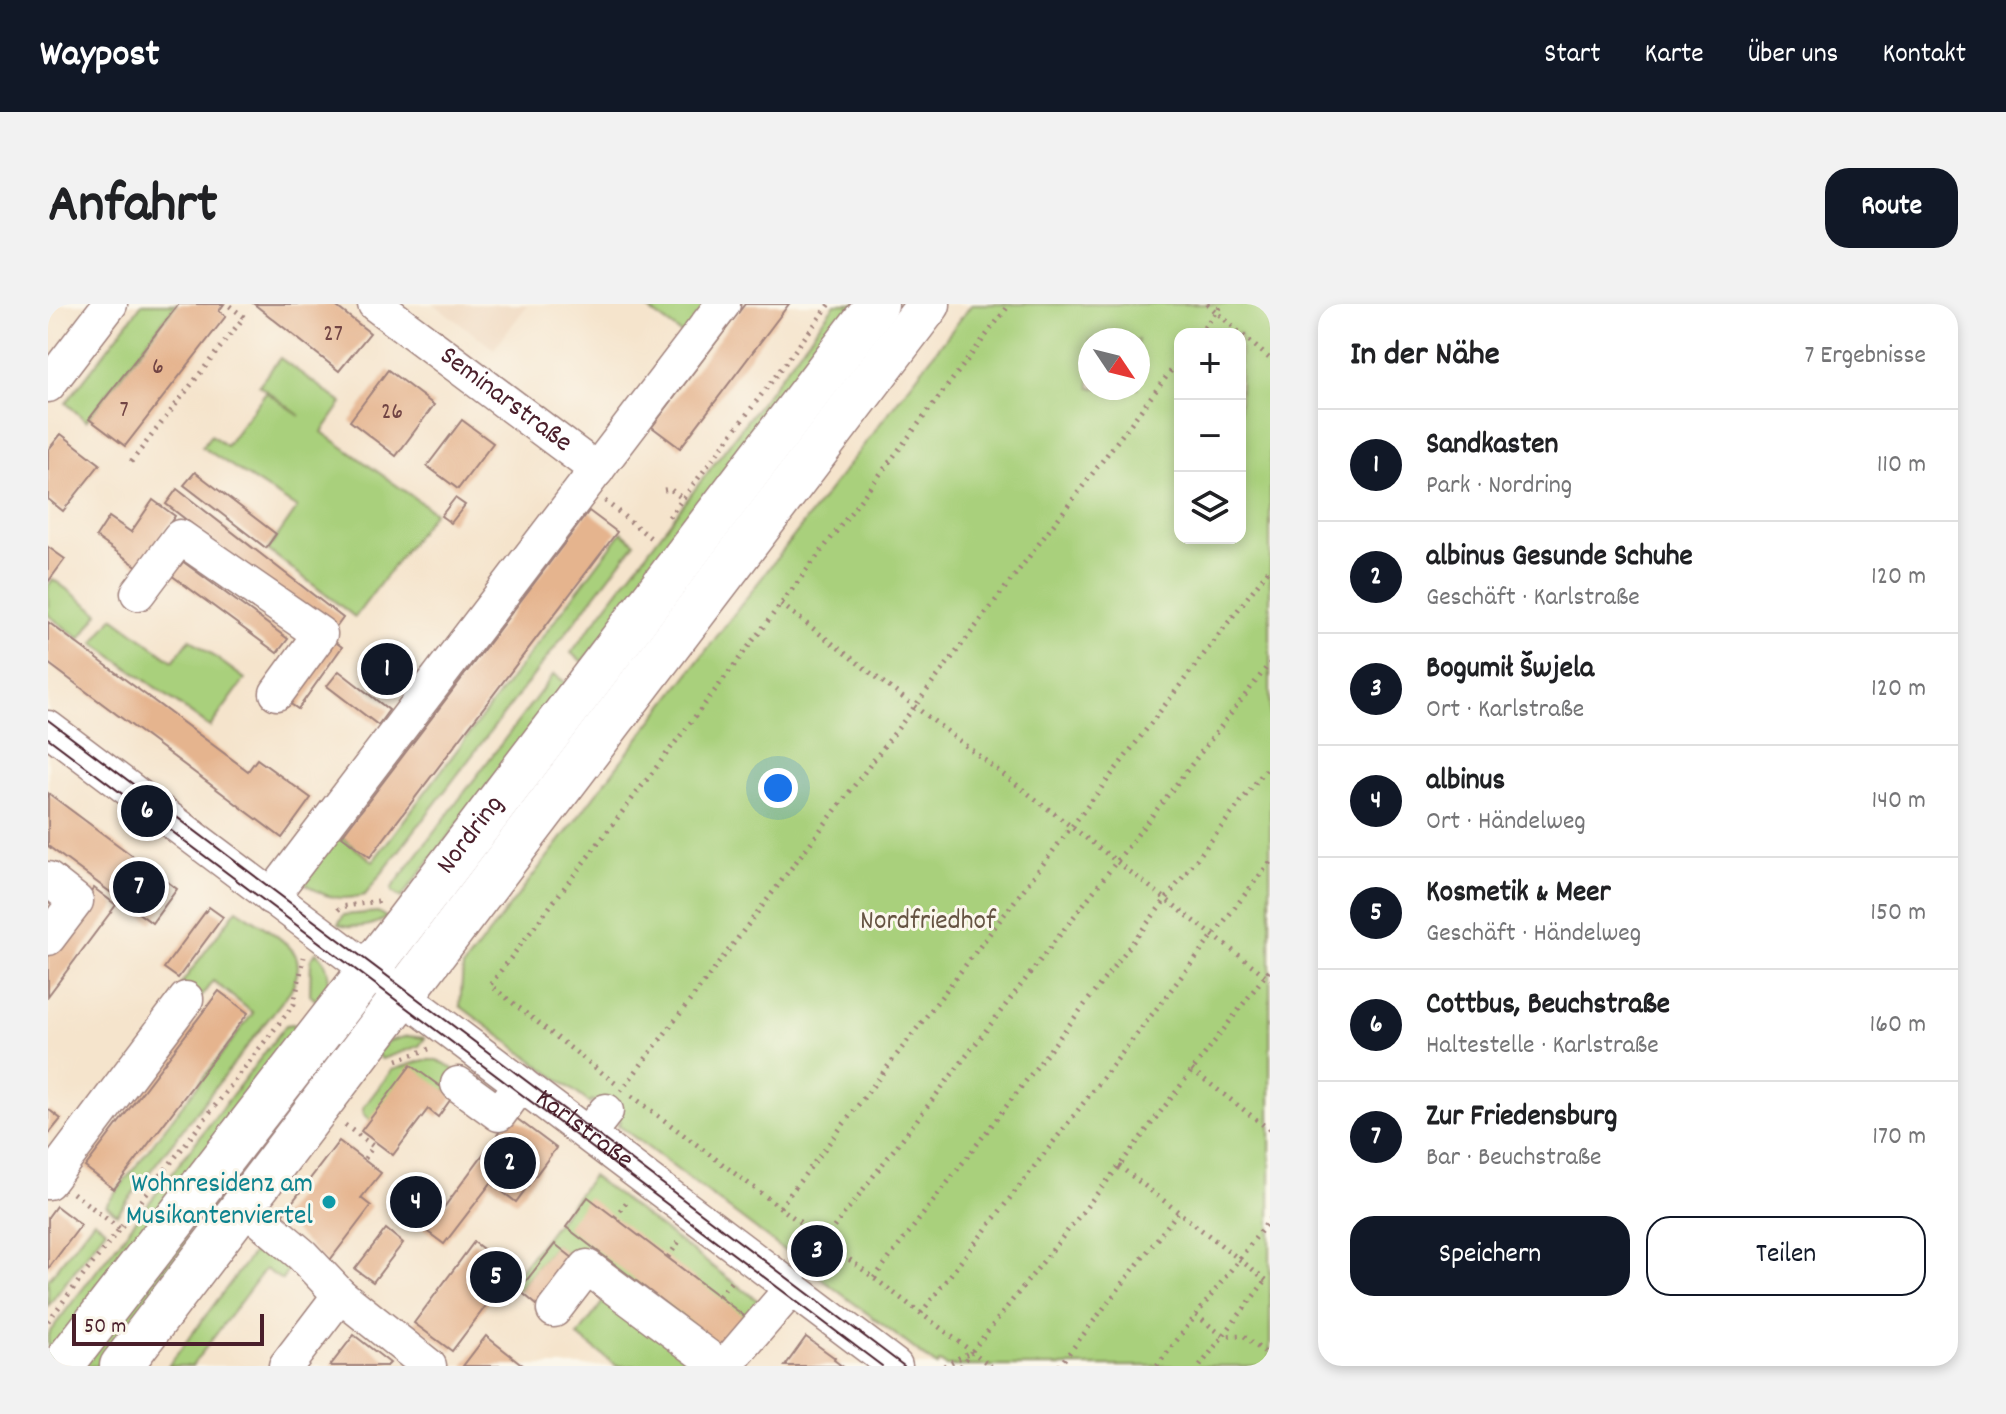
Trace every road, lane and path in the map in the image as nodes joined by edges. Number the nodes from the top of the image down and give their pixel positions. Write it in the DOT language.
graph roads {
  1 [pos="110,304"];
  2 [pos="227,304"];
  3 [pos="375,304"];
  4 [pos="723,304"];
  5 [pos="830,304"];
  6 [pos="877,304"];
  7 [pos="929,304"];
  8 [pos="1010,304"];
  9 [pos="1207,304"];
  10 [pos="1222,304"];
  11 [pos="1216,312"];
  12 [pos="1204,328"];
  13 [pos="1270,359"];
  14 [pos="1174,367"];
  15 [pos="48,385"];
  16 [pos="131,462"];
  17 [pos="664,490"];
  18 [pos="576,493"];
  19 [pos="683,499"];
  20 [pos="667,519"];
  21 [pos="660,529"];
  22 [pos="652,539"];
  23 [pos="643,552"];
  24 [pos="1270,568"];
  25 [pos="138,593"];
  26 [pos="781,604"];
  27 [pos="1270,663"];
  28 [pos="277,693"];
  29 [pos="915,707"];
  30 [pos="48,728"];
  31 [pos="1270,764"];
  32 [pos="1071,827"];
  33 [pos="1117,861"];
  34 [pos="1270,862"];
  35 [pos="48,879"];
  36 [pos="388,889"];
  37 [pos="271,897"];
  38 [pos="1166,899"];
  39 [pos="321,933"];
  40 [pos="1213,936"];
  41 [pos="48,938"];
  42 [pos="368,969"];
  43 [pos="1270,969"];
  44 [pos="1268,977"];
  45 [pos="403,995"];
  46 [pos="186,999"];
  47 [pos="1192,1070"];
  48 [pos="458,1084"];
  49 [pos="521,1084"];
  50 [pos="606,1112"];
  51 [pos="341,1122"];
  52 [pos="1270,1130"];
  53 [pos="364,1160"];
  54 [pos="1119,1166"];
  55 [pos="50,1179"];
  56 [pos="630,1198"];
  57 [pos="243,1205"];
  58 [pos="780,1207"];
  59 [pos="1178,1212"];
  60 [pos="615,1217"];
  61 [pos="1270,1219"];
  62 [pos="120,1229"];
  63 [pos="682,1238"];
  64 [pos="824,1240"];
  65 [pos="668,1257"];
  66 [pos="1239,1259"];
  67 [pos="734,1277"];
  68 [pos="874,1278"];
  69 [pos="1268,1282"];
  70 [pos="792,1288"];
  71 [pos="719,1296"];
  72 [pos="362,1302"];
  73 [pos="554,1310"];
  74 [pos="921,1313"];
  75 [pos="1196,1315"];
  76 [pos="48,1321"];
  77 [pos="1223,1336"];
  78 [pos="972,1351"];
  79 [pos="1270,1357"];
  80 [pos="62,1366"];
  81 [pos="121,1366"];
  82 [pos="286,1366"];
  83 [pos="429,1366"];
  84 [pos="723,1366"];
  85 [pos="895,1366"];
  86 [pos="944,1366"];
  87 [pos="961,1366"];
  88 [pos="969,1366"];
  89 [pos="991,1366"];
  90 [pos="1059,1366"];
  91 [pos="1157,1366"];
  92 [pos="1200,1366"];
  1 -- 15 [label="street"];
  2 -- 16 [label="path"];
  3 -- 18 [label="street, Seminarstraße"];
  4 -- 18 [label="street"];
  5 -- 19 [label="path"];
  6 -- 42 [label="main road, Nordring"];
  7 -- 45 [label="main road, Nordring"];
  8 -- 26 [label="path"];
  9 -- 11 [label="path"];
  10 -- 11 [label="path"];
  11 -- 12 [label="path"];
  11 -- 13 [label="path"];
  14 -- 29 [label="path"];
  17 -- 19 [label="path"];
  18 -- 22 [label="path"];
  18 -- 37 [label="street"];
  19 -- 20 [label="path"];
  21 -- 22 [label="path"];
  22 -- 23 [label="path"];
  24 -- 32 [label="path"];
  25 -- 28 [label="street"];
  26 -- 29 [label="path"];
  26 -- 50 [label="path"];
  27 -- 33 [label="path"];
  29 -- 32 [label="path"];
  29 -- 50 [label="path"];
  30 -- 37 [label="street, Karlstraße"];
  31 -- 38 [label="path"];
  32 -- 33 [label="path"];
  32 -- 58 [label="path"];
  33 -- 38 [label="path"];
  33 -- 64 [label="path"];
  34 -- 40 [label="path"];
  35 -- 41 [label="street"];
  36 -- 39 [label="path"];
  37 -- 39 [label="street, Karlstraße"];
  38 -- 40 [label="path"];
  38 -- 68 [label="path"];
  39 -- 42 [label="street, Karlstraße"];
  39 -- 62 [label="path"];
  40 -- 44 [label="path"];
  40 -- 74 [label="path"];
  42 -- 45 [label="street, Karlstraße"];
  42 -- 80 [label="main road, Nordring"];
  43 -- 44 [label="path"];
  44 -- 47 [label="path"];
  45 -- 49 [label="street, Karlstraße"];
  45 -- 57 [label="main road, Nordring"];
  46 -- 55 [label="street"];
  47 -- 52 [label="path"];
  47 -- 54 [label="path"];
  48 -- 49 [label="street"];
  49 -- 50 [label="street, Karlstraße"];
  50 -- 58 [label="path"];
  50 -- 70 [label="street, Karlstraße"];
  51 -- 53 [label="path"];
  54 -- 59 [label="path"];
  54 -- 78 [label="path"];
  55 -- 62 [label="path"];
  56 -- 60 [label="path"];
  57 -- 72 [label="street"];
  57 -- 81 [label="main road, Nordring"];
  58 -- 64 [label="path"];
  59 -- 66 [label="path"];
  59 -- 90 [label="path"];
  61 -- 66 [label="path"];
  62 -- 76 [label="path"];
  63 -- 65 [label="path"];
  64 -- 68 [label="path"];
  66 -- 69 [label="path"];
  66 -- 75 [label="path"];
  67 -- 71 [label="path"];
  68 -- 74 [label="path"];
  69 -- 77 [label="path"];
  70 -- 84 [label="street"];
  70 -- 85 [label="street, Karlstraße"];
  72 -- 82 [label="street"];
  72 -- 83 [label="street"];
  73 -- 84 [label="street"];
  74 -- 78 [label="path"];
  75 -- 77 [label="path"];
  75 -- 91 [label="path"];
  77 -- 79 [label="path"];
  77 -- 92 [label="path"];
  78 -- 86 [label="path"];
  78 -- 87 [label="path"];
  78 -- 88 [label="path"];
  78 -- 89 [label="path"];
}
